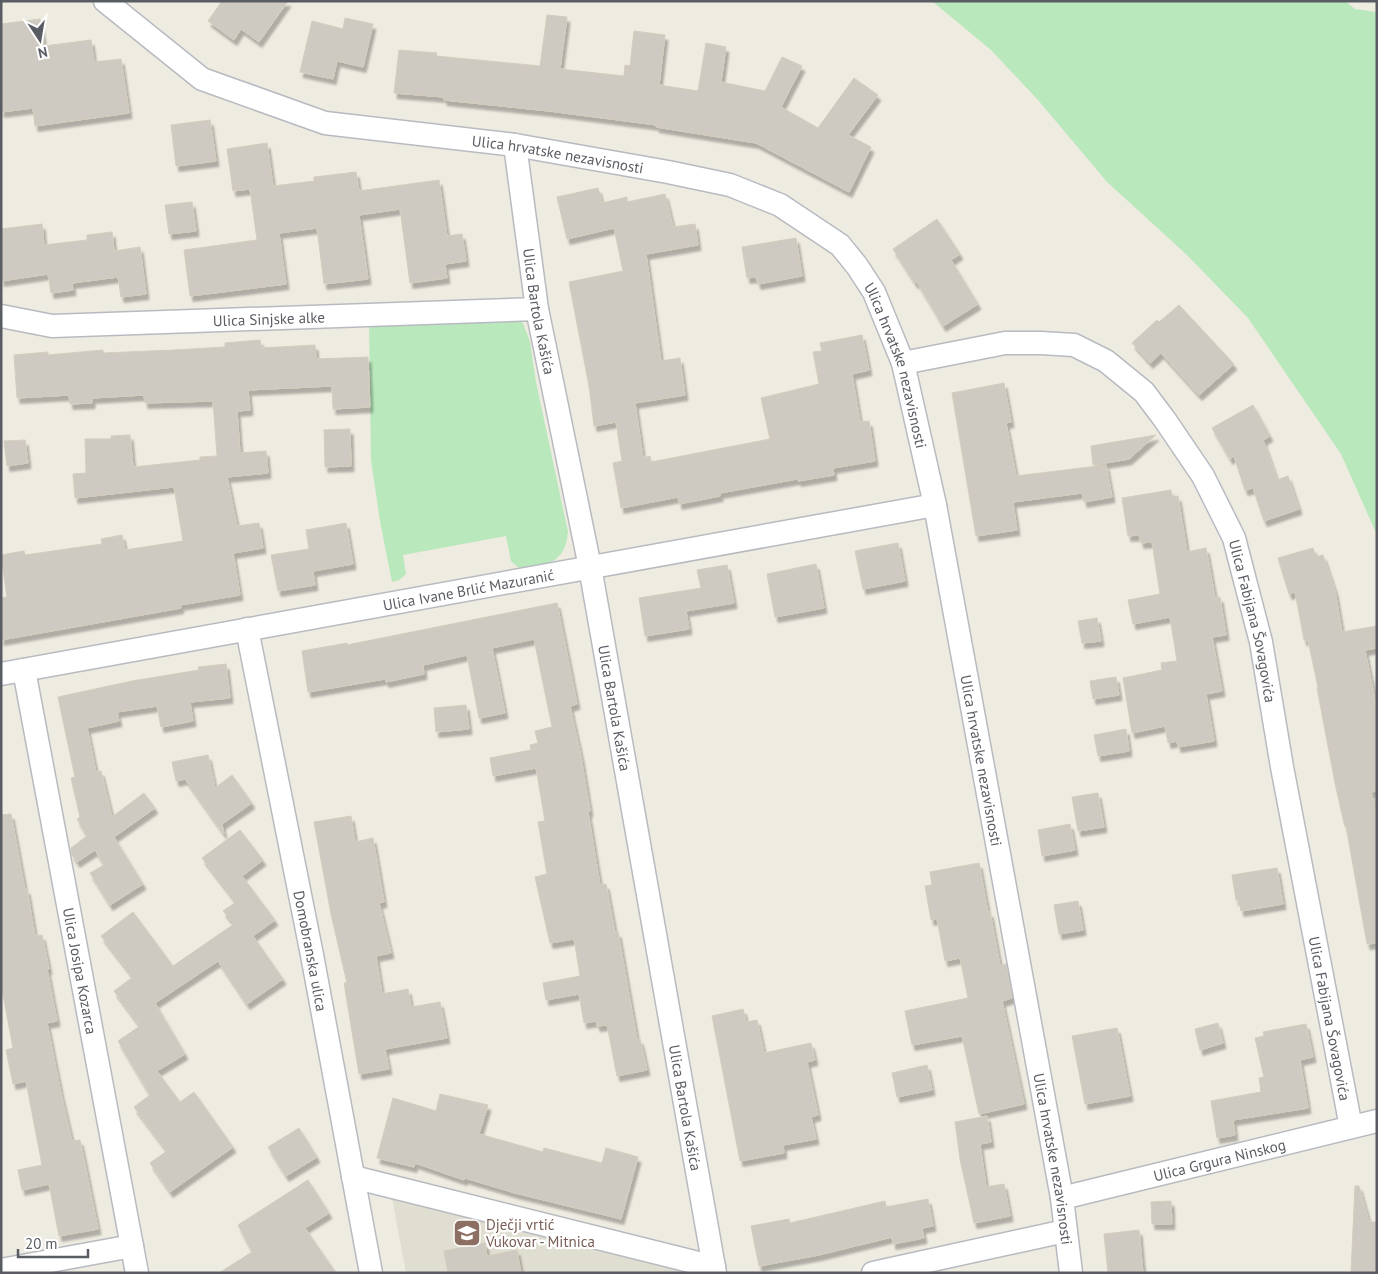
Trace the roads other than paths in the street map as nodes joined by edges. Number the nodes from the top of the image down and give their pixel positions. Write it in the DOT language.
graph roads {
  1 [pos="105,1"];
  2 [pos="515,146"];
  3 [pos="538,309"];
  4 [pos="1,316"];
  5 [pos="902,363"];
  6 [pos="935,505"];
  7 [pos="590,567"];
  8 [pos="248,629"];
  9 [pos="24,670"];
  10 [pos="1,674"];
  11 [pos="1377,1121"];
  12 [pos="1350,1127"];
  13 [pos="353,1177"];
  14 [pos="1062,1198"];
  15 [pos="1065,1231"];
  16 [pos="132,1246"];
  17 [pos="1,1270"];
  18 [pos="367,1270"];
  19 [pos="714,1270"];
  20 [pos="137,1273"];
  21 [pos="873,1273"];
  22 [pos="1071,1273"];
  1 -- 2 [label="street, Ulica hrvatske nezavisnosti"];
  2 -- 3 [label="street, Ulica Bartola Kašića"];
  2 -- 5 [label="street, Ulica hrvatske nezavisnosti"];
  3 -- 4 [label="street, Ulica Sinjske alke"];
  3 -- 7 [label="street, Ulica Bartola Kašića"];
  5 -- 6 [label="street, Ulica hrvatske nezavisnosti"];
  5 -- 12 [label="street, Ulica Fabijana Šovagovića"];
  6 -- 7 [label="street, Ulica Ivane Brlić Mazuranić"];
  6 -- 14 [label="street, Ulica hrvatske nezavisnosti"];
  7 -- 8 [label="street, Ulica Ivane Brlić Mazuranić"];
  7 -- 19 [label="street, Ulica Bartola Kašića"];
  8 -- 9 [label="street, Ulica Ivane Brlić Mazuranić"];
  8 -- 13 [label="street, Domobranska ulica"];
  9 -- 10 [label="street, Ulica Ivane Brlić Mazuranić"];
  9 -- 16 [label="street, Ulica Josipa Kozarca"];
  11 -- 12 [label="street, Ulica Grgura Ninskog"];
  12 -- 14 [label="street, Ulica Grgura Ninskog"];
  13 -- 18 [label="street, Domobranska ulica"];
  13 -- 19 [label="street"];
  14 -- 15 [label="street, Ulica hrvatske nezavisnosti"];
  15 -- 21 [label="street"];
  15 -- 22 [label="street, Ulica hrvatske nezavisnosti"];
  16 -- 17 [label="street"];
  16 -- 20 [label="street, Ulica Josipa Kozarca"];
}
